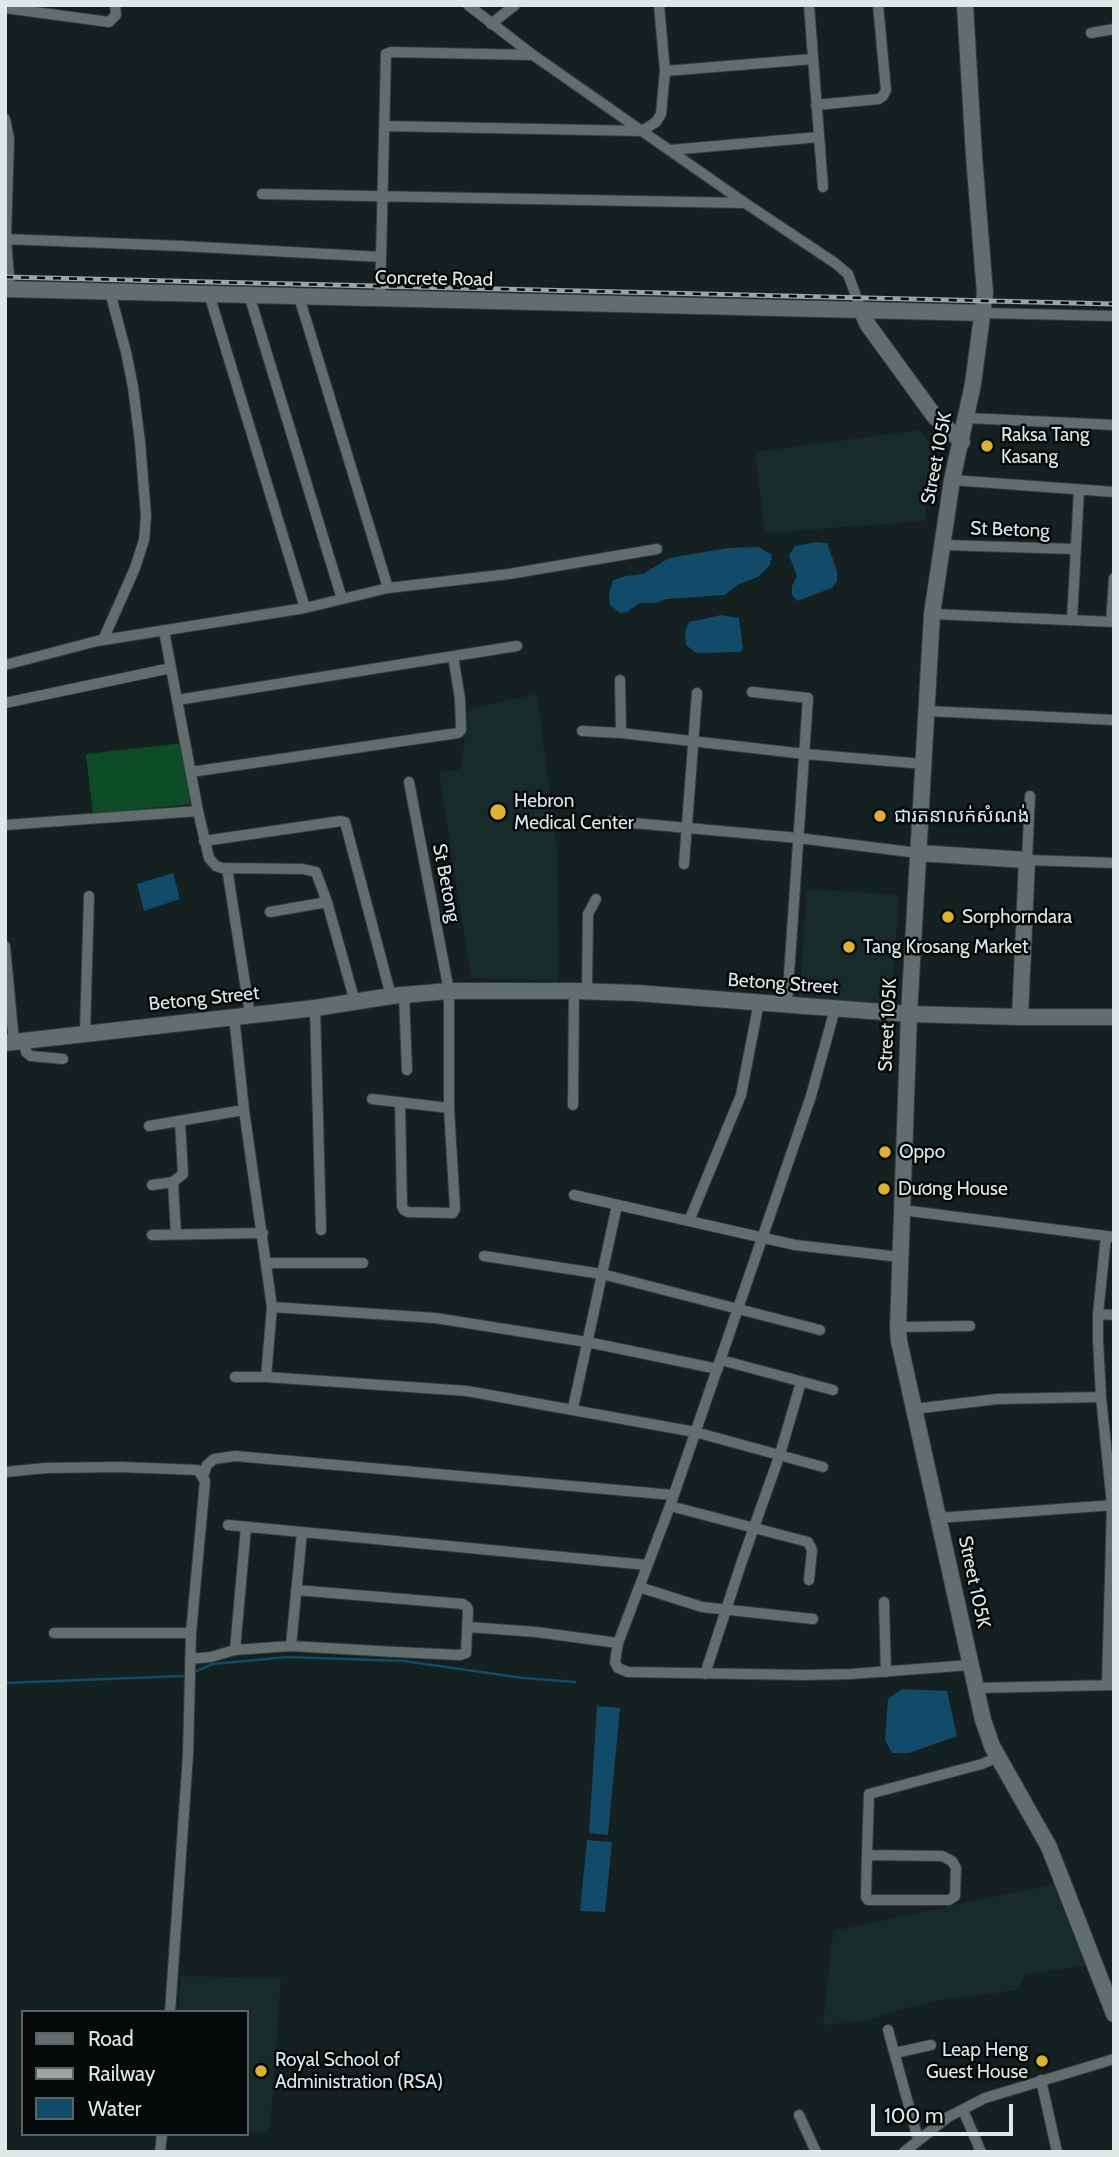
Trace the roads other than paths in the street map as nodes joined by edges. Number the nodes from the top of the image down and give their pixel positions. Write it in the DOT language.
graph roads {
  1 [pos="116,5"];
  2 [pos="468,5"];
  3 [pos="515,5"];
  4 [pos="659,5"];
  5 [pos="809,5"];
  6 [pos="878,5"];
  7 [pos="965,5"];
  8 [pos="5,8"];
  9 [pos="491,24"];
  10 [pos="1114,29"];
  11 [pos="1091,33"];
  12 [pos="533,55"];
  13 [pos="813,59"];
  14 [pos="665,71"];
  15 [pos="816,105"];
  16 [pos="5,119"];
  17 [pos="384,126"];
  18 [pos="642,131"];
  19 [pos="819,136"];
  20 [pos="7,139"];
  21 [pos="670,150"];
  22 [pos="822,187"];
  23 [pos="262,194"];
  24 [pos="382,198"];
  25 [pos="745,204"];
  26 [pos="6,239"];
  27 [pos="381,257"];
  28 [pos="8,289"];
  29 [pos="110,292"];
  30 [pos="209,294"];
  31 [pos="249,295"];
  32 [pos="299,297"];
  33 [pos="380,298"];
  34 [pos="861,310"];
  35 [pos="983,313"];
  36 [pos="1114,316"];
  37 [pos="967,418"];
  38 [pos="1114,425"];
  39 [pos="962,442"];
  40 [pos="952,480"];
  41 [pos="1079,490"];
  42 [pos="1114,492"];
  43 [pos="943,545"];
  44 [pos="657,549"];
  45 [pos="1076,549"];
  46 [pos="1114,578"];
  47 [pos="388,589"];
  48 [pos="342,600"];
  49 [pos="304,608"];
  50 [pos="932,614"];
  51 [pos="1072,620"];
  52 [pos="1112,622"];
  53 [pos="164,631"];
  54 [pos="103,640"];
  55 [pos="517,646"];
  56 [pos="453,656"];
  57 [pos="5,665"];
  58 [pos="171,668"];
  59 [pos="620,680"];
  60 [pos="752,692"];
  61 [pos="697,693"];
  62 [pos="177,701"];
  63 [pos="5,703"];
  64 [pos="927,711"];
  65 [pos="1114,720"];
  66 [pos="582,731"];
  67 [pos="621,733"];
  68 [pos="694,742"];
  69 [pos="805,754"];
  70 [pos="924,764"];
  71 [pos="191,772"];
  72 [pos="409,782"];
  73 [pos="1030,796"];
  74 [pos="198,811"];
  75 [pos="611,821"];
  76 [pos="5,825"];
  77 [pos="687,828"];
  78 [pos="798,838"];
  79 [pos="204,841"];
  80 [pos="918,853"];
  81 [pos="1027,860"];
  82 [pos="1114,863"];
  83 [pos="684,864"];
  84 [pos="227,868"];
  85 [pos="89,897"];
  86 [pos="596,899"];
  87 [pos="327,902"];
  88 [pos="270,912"];
  89 [pos="5,946"];
  90 [pos="449,991"];
  91 [pos="581,991"];
  92 [pos="398,995"];
  93 [pos="355,1002"];
  94 [pos="759,1002"];
  95 [pos="788,1004"];
  96 [pos="315,1008"];
  97 [pos="835,1009"];
  98 [pos="909,1014"];
  99 [pos="242,1016"];
  100 [pos="1020,1017"];
  101 [pos="1114,1017"];
  102 [pos="85,1033"];
  103 [pos="14,1042"];
  104 [pos="63,1059"];
  105 [pos="407,1070"];
  106 [pos="372,1099"];
  107 [pos="400,1102"];
  108 [pos="573,1105"];
  109 [pos="449,1108"];
  110 [pos="244,1110"];
  111 [pos="180,1121"];
  112 [pos="149,1126"];
  113 [pos="173,1182"];
  114 [pos="152,1185"];
  115 [pos="574,1195"];
  116 [pos="617,1205"];
  117 [pos="902,1210"];
  118 [pos="688,1221"];
  119 [pos="321,1230"];
  120 [pos="263,1233"];
  121 [pos="152,1235"];
  122 [pos="176,1235"];
  123 [pos="1110,1237"];
  124 [pos="761,1238"];
  125 [pos="484,1256"];
  126 [pos="900,1257"];
  127 [pos="266,1263"];
  128 [pos="363,1263"];
  129 [pos="603,1274"];
  130 [pos="272,1307"];
  131 [pos="738,1308"];
  132 [pos="1098,1314"];
  133 [pos="1114,1315"];
  134 [pos="970,1326"];
  135 [pos="898,1327"];
  136 [pos="820,1331"];
  137 [pos="587,1342"];
  138 [pos="719,1365"];
  139 [pos="235,1377"];
  140 [pos="266,1377"];
  141 [pos="800,1382"];
  142 [pos="833,1391"];
  143 [pos="1101,1397"];
  144 [pos="573,1408"];
  145 [pos="914,1409"];
  146 [pos="695,1432"];
  147 [pos="780,1454"];
  148 [pos="822,1467"];
  149 [pos="5,1472"];
  150 [pos="203,1476"];
  151 [pos="671,1501"];
  152 [pos="1113,1505"];
  153 [pos="939,1518"];
  154 [pos="228,1525"];
  155 [pos="246,1527"];
  156 [pos="753,1528"];
  157 [pos="302,1532"];
  158 [pos="647,1565"];
  159 [pos="809,1580"];
  160 [pos="639,1587"];
  161 [pos="296,1590"];
  162 [pos="884,1602"];
  163 [pos="725,1610"];
  164 [pos="813,1619"];
  165 [pos="468,1627"];
  166 [pos="54,1633"];
  167 [pos="191,1633"];
  168 [pos="618,1643"];
  169 [pos="291,1646"];
  170 [pos="235,1650"];
  171 [pos="190,1661"];
  172 [pos="971,1665"];
  173 [pos="886,1672"];
  174 [pos="705,1674"];
  175 [pos="1110,1685"];
  176 [pos="976,1688"];
  177 [pos="998,1757"];
  178 [pos="867,1855"];
  179 [pos="170,2010"];
  180 [pos="1114,2014"];
  181 [pos="888,2030"];
  182 [pos="931,2046"];
  183 [pos="894,2053"];
  184 [pos="1114,2059"];
  185 [pos="1041,2080"];
  186 [pos="963,2110"];
  187 [pos="799,2115"];
  188 [pos="918,2139"];
  189 [pos="816,2152"];
  190 [pos="904,2152"];
  191 [pos="981,2152"];
  192 [pos="1057,2152"];
  1 -- 8 [label="street"];
  2 -- 9 [label="street"];
  3 -- 9 [label="street"];
  4 -- 14 [label="street"];
  5 -- 13 [label="street"];
  6 -- 15 [label="street"];
  7 -- 35 [label="main road, Street 105K"];
  9 -- 12 [label="street"];
  10 -- 11 [label="street"];
  12 -- 17 [label="street"];
  12 -- 18 [label="street"];
  13 -- 14 [label="street"];
  13 -- 15 [label="street"];
  14 -- 18 [label="street"];
  15 -- 19 [label="street"];
  16 -- 20 [label="street"];
  17 -- 18 [label="street"];
  17 -- 24 [label="street"];
  18 -- 21 [label="street"];
  19 -- 21 [label="street"];
  19 -- 22 [label="street"];
  20 -- 26 [label="street"];
  21 -- 25 [label="street"];
  23 -- 24 [label="street"];
  24 -- 25 [label="street"];
  24 -- 27 [label="street"];
  25 -- 34 [label="street"];
  26 -- 27 [label="street"];
  26 -- 28 [label="street"];
  27 -- 33 [label="street"];
  28 -- 29 [label="main road, Concrete Road"];
  29 -- 30 [label="main road, Concrete Road"];
  29 -- 54 [label="street"];
  30 -- 31 [label="main road, Concrete Road"];
  30 -- 49 [label="street"];
  31 -- 32 [label="main road, Concrete Road"];
  31 -- 48 [label="street"];
  32 -- 33 [label="main road, Concrete Road"];
  32 -- 47 [label="street"];
  33 -- 34 [label="main road, Concrete Road"];
  34 -- 35 [label="main road, Concrete Road"];
  34 -- 39 [label="main road"];
  35 -- 36 [label="street"];
  35 -- 37 [label="main road, Street 105K"];
  37 -- 38 [label="street"];
  37 -- 39 [label="main road, Street 105K"];
  39 -- 40 [label="main road, Street 105K"];
  40 -- 41 [label="street"];
  40 -- 43 [label="main road, Street 105K"];
  41 -- 42 [label="street"];
  41 -- 45 [label="street"];
  43 -- 45 [label="street, St Betong"];
  43 -- 50 [label="main road, Street 105K"];
  44 -- 47 [label="street"];
  45 -- 51 [label="street"];
  46 -- 52 [label="street"];
  47 -- 48 [label="street"];
  48 -- 49 [label="street"];
  49 -- 53 [label="street"];
  50 -- 51 [label="street"];
  50 -- 64 [label="main road, Street 105K"];
  51 -- 52 [label="street"];
  53 -- 54 [label="street"];
  53 -- 58 [label="street"];
  54 -- 57 [label="street"];
  55 -- 56 [label="street"];
  56 -- 62 [label="street"];
  56 -- 71 [label="street"];
  58 -- 62 [label="street"];
  58 -- 63 [label="street"];
  59 -- 67 [label="street"];
  60 -- 69 [label="street"];
  61 -- 68 [label="street"];
  62 -- 71 [label="street"];
  64 -- 65 [label="street"];
  64 -- 70 [label="main road, Street 105K"];
  66 -- 67 [label="street"];
  67 -- 68 [label="street"];
  68 -- 69 [label="street"];
  68 -- 77 [label="street"];
  69 -- 70 [label="street"];
  69 -- 78 [label="street"];
  70 -- 80 [label="main road, Street 105K"];
  71 -- 74 [label="street"];
  72 -- 90 [label="street, St Betong"];
  73 -- 81 [label="street"];
  74 -- 76 [label="street"];
  74 -- 79 [label="street"];
  75 -- 77 [label="street"];
  77 -- 78 [label="street"];
  77 -- 83 [label="street"];
  78 -- 80 [label="street"];
  78 -- 95 [label="street"];
  79 -- 84 [label="street"];
  79 -- 92 [label="street"];
  80 -- 81 [label="main road"];
  80 -- 98 [label="main road, Street 105K"];
  81 -- 82 [label="street"];
  81 -- 100 [label="main road"];
  84 -- 87 [label="street"];
  84 -- 99 [label="street"];
  85 -- 102 [label="street"];
  86 -- 91 [label="street"];
  87 -- 88 [label="street"];
  87 -- 93 [label="street"];
  89 -- 103 [label="street"];
  90 -- 91 [label="main road, Betong Street"];
  90 -- 92 [label="main road, Betong Street"];
  90 -- 109 [label="street"];
  91 -- 94 [label="main road, Betong Street"];
  91 -- 108 [label="street"];
  92 -- 93 [label="main road, Betong Street"];
  92 -- 105 [label="street"];
  93 -- 96 [label="main road, Betong Street"];
  94 -- 95 [label="main road, Betong Street"];
  94 -- 118 [label="street"];
  95 -- 97 [label="main road, Betong Street"];
  96 -- 99 [label="main road, Betong Street"];
  96 -- 119 [label="street"];
  97 -- 98 [label="main road, Betong Street"];
  97 -- 124 [label="street"];
  98 -- 100 [label="main road, Betong Street"];
  98 -- 117 [label="main road, Street 105K"];
  99 -- 102 [label="main road, Betong Street"];
  99 -- 110 [label="street"];
  100 -- 101 [label="main road, Betong Street"];
  102 -- 103 [label="main road, Betong Street"];
  103 -- 104 [label="street"];
  106 -- 107 [label="street"];
  107 -- 109 [label="street"];
  107 -- 109 [label="street"];
  110 -- 111 [label="street"];
  110 -- 120 [label="street"];
  111 -- 112 [label="street"];
  111 -- 113 [label="street"];
  113 -- 114 [label="street"];
  113 -- 122 [label="street"];
  115 -- 116 [label="street"];
  116 -- 118 [label="street"];
  116 -- 129 [label="street"];
  117 -- 123 [label="street"];
  117 -- 126 [label="main road, Street 105K"];
  118 -- 124 [label="street"];
  120 -- 122 [label="street"];
  120 -- 127 [label="street"];
  121 -- 122 [label="street"];
  123 -- 132 [label="street"];
  124 -- 126 [label="street"];
  124 -- 131 [label="street"];
  125 -- 129 [label="street"];
  126 -- 135 [label="main road, Street 105K"];
  127 -- 128 [label="street"];
  127 -- 130 [label="street"];
  129 -- 131 [label="street"];
  129 -- 137 [label="street"];
  130 -- 137 [label="street"];
  130 -- 140 [label="street"];
  131 -- 136 [label="street"];
  131 -- 138 [label="street"];
  132 -- 133 [label="street"];
  132 -- 143 [label="street"];
  134 -- 135 [label="street"];
  135 -- 145 [label="main road, Street 105K"];
  137 -- 138 [label="street"];
  137 -- 144 [label="street"];
  138 -- 141 [label="street"];
  138 -- 146 [label="street"];
  139 -- 140 [label="street"];
  140 -- 144 [label="street"];
  141 -- 142 [label="street"];
  141 -- 147 [label="street"];
  143 -- 145 [label="street"];
  143 -- 152 [label="street"];
  144 -- 146 [label="street"];
  145 -- 153 [label="main road, Street 105K"];
  146 -- 147 [label="street"];
  146 -- 151 [label="street"];
  147 -- 148 [label="street"];
  147 -- 156 [label="street"];
  149 -- 150 [label="street"];
  150 -- 151 [label="street"];
  150 -- 167 [label="street"];
  151 -- 156 [label="street"];
  151 -- 158 [label="street"];
  152 -- 153 [label="street"];
  152 -- 175 [label="street"];
  153 -- 172 [label="main road, Street 105K"];
  154 -- 155 [label="street"];
  155 -- 157 [label="street"];
  155 -- 170 [label="street"];
  156 -- 159 [label="street"];
  156 -- 163 [label="street"];
  157 -- 158 [label="street"];
  157 -- 161 [label="street"];
  158 -- 160 [label="street"];
  160 -- 163 [label="street"];
  160 -- 168 [label="street"];
  161 -- 165 [label="street"];
  161 -- 169 [label="street"];
  162 -- 173 [label="street"];
  163 -- 164 [label="street"];
  163 -- 174 [label="street"];
  165 -- 168 [label="street"];
  165 -- 169 [label="street"];
  166 -- 167 [label="street"];
  167 -- 171 [label="street"];
  168 -- 174 [label="street"];
  169 -- 170 [label="street"];
  170 -- 171 [label="street"];
  171 -- 179 [label="street"];
  172 -- 173 [label="street"];
  172 -- 176 [label="main road, Street 105K"];
  173 -- 174 [label="street"];
  175 -- 176 [label="street"];
  176 -- 177 [label="main road, Street 105K"];
  177 -- 178 [label="street"];
  177 -- 180 [label="main road, Street 105K"];
  178 -- 178 [label="street"];
  181 -- 183 [label="street"];
  182 -- 183 [label="street"];
  183 -- 188 [label="street"];
  184 -- 185 [label="street"];
  185 -- 186 [label="street"];
  185 -- 192 [label="street"];
  186 -- 188 [label="street"];
  186 -- 191 [label="street"];
  187 -- 189 [label="street"];
  188 -- 190 [label="street"];
}
